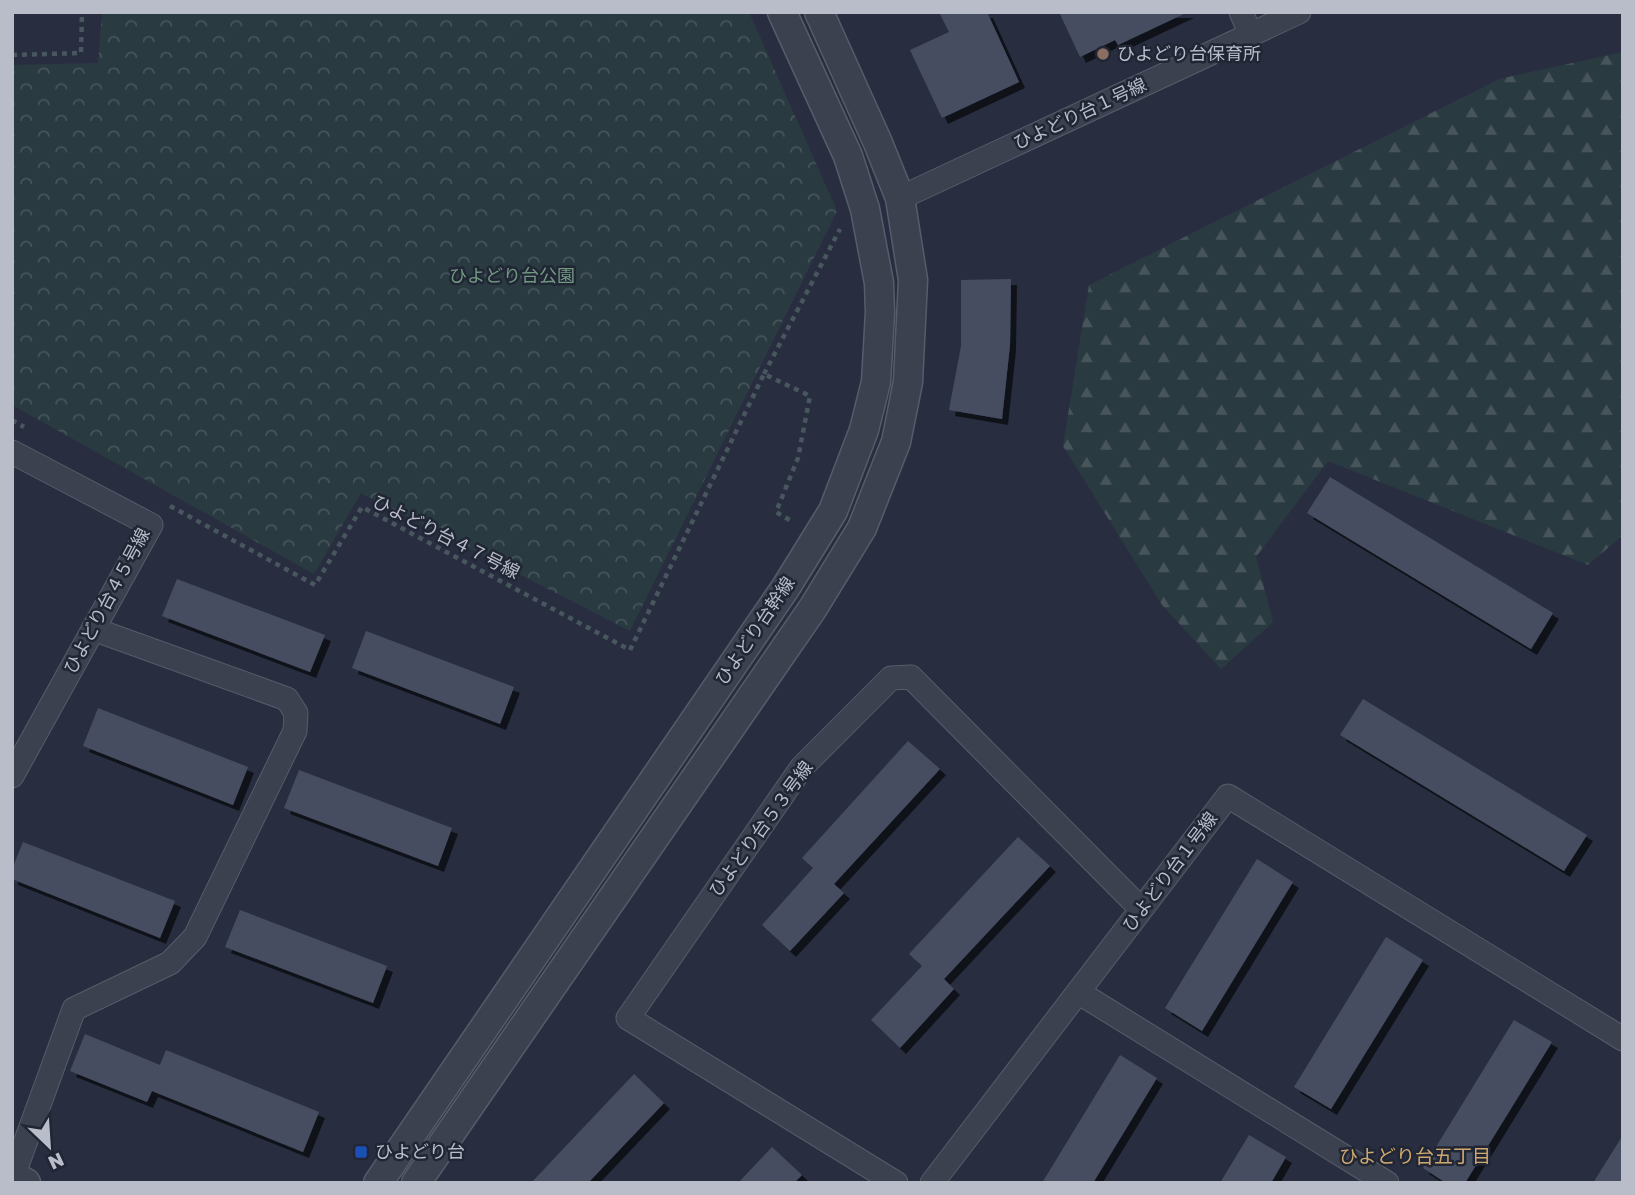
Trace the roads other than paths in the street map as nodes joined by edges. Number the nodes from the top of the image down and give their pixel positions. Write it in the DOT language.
graph roads {
  1 [pos="782,12"];
  2 [pos="819,12"];
  3 [pos="1241,12"];
  4 [pos="1298,12"];
  5 [pos="1251,35"];
  6 [pos="900,198"];
  7 [pos="12,452"];
  8 [pos="93,629"];
  9 [pos="12,776"];
  10 [pos="1141,909"];
  11 [pos="1078,992"];
  12 [pos="1623,1039"];
  13 [pos="17,1178"];
  14 [pos="936,1181"];
  15 [pos="378,1183"];
  16 [pos="416,1183"];
  17 [pos="896,1183"];
  18 [pos="1387,1183"];
  1 -- 15 [label="street, ひよどり台幹線"];
  2 -- 6 [label="street, ひよどり台幹線"];
  3 -- 5 [label="street"];
  4 -- 5 [label="street, ひよどり台１号線"];
  5 -- 6 [label="street, ひよどり台１号線"];
  6 -- 16 [label="street, ひよどり台幹線"];
  7 -- 8 [label="street, ひよどり台４５号線"];
  8 -- 9 [label="street, ひよどり台４５号線"];
  8 -- 13 [label="street"];
  10 -- 11 [label="street, ひよどり台１号線"];
  10 -- 12 [label="street, ひよどり台１号線"];
  10 -- 17 [label="street, ひよどり台５３号線"];
  11 -- 14 [label="street, ひよどり台１号線"];
  11 -- 18 [label="street"];
}
